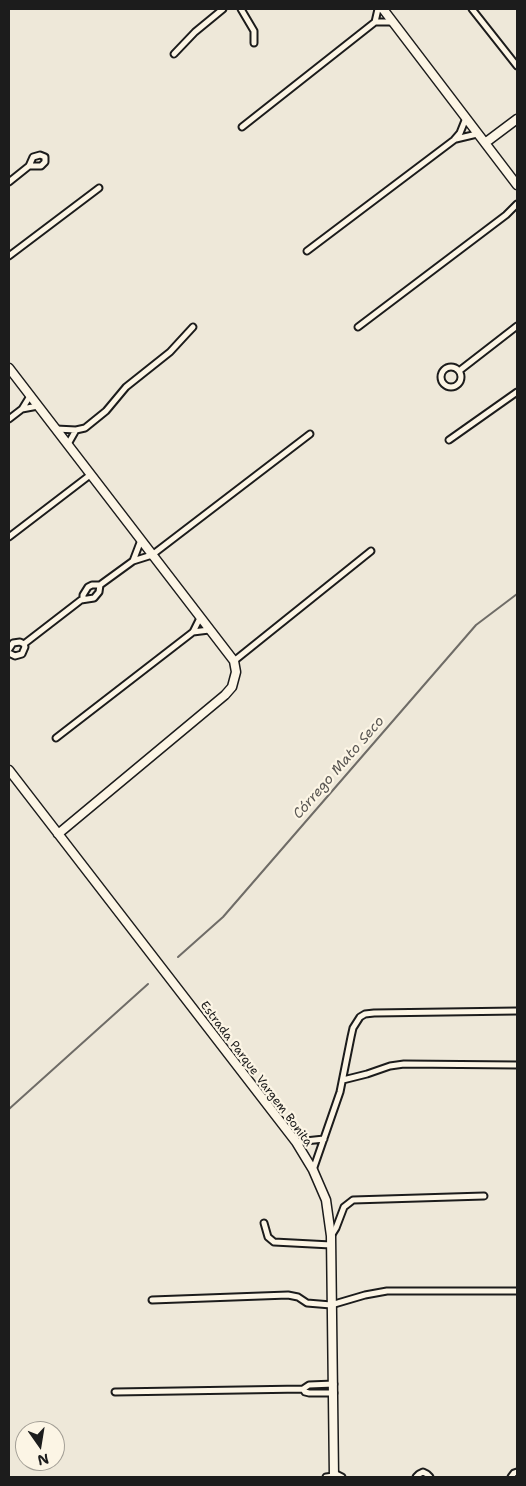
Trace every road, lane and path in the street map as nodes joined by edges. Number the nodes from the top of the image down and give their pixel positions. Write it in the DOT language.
graph roads {
  1 [pos="223,9"];
  2 [pos="241,9"];
  3 [pos="378,9"];
  4 [pos="383,9"];
  5 [pos="472,9"];
  6 [pos="375,22"];
  7 [pos="392,22"];
  8 [pos="254,43"];
  9 [pos="174,54"];
  10 [pos="517,66"];
  11 [pos="466,118"];
  12 [pos="517,120"];
  13 [pos="242,127"];
  14 [pos="477,134"];
  15 [pos="454,140"];
  16 [pos="485,144"];
  17 [pos="29,166"];
  18 [pos="9,182"];
  19 [pos="517,185"];
  20 [pos="99,188"];
  21 [pos="517,204"];
  22 [pos="307,251"];
  23 [pos="9,256"];
  24 [pos="517,326"];
  25 [pos="193,327"];
  26 [pos="358,327"];
  27 [pos="9,368"];
  28 [pos="459,371"];
  29 [pos="517,392"];
  30 [pos="30,396"];
  31 [pos="38,406"];
  32 [pos="22,409"];
  33 [pos="9,419"];
  34 [pos="56,429"];
  35 [pos="76,430"];
  36 [pos="310,434"];
  37 [pos="449,440"];
  38 [pos="68,444"];
  39 [pos="90,475"];
  40 [pos="9,537"];
  41 [pos="141,540"];
  42 [pos="371,551"];
  43 [pos="152,555"];
  44 [pos="133,561"];
  45 [pos="100,585"];
  46 [pos="83,599"];
  47 [pos="200,618"];
  48 [pos="209,630"];
  49 [pos="193,632"];
  50 [pos="24,644"];
  51 [pos="9,648"];
  52 [pos="9,652"];
  53 [pos="234,661"];
  54 [pos="56,738"];
  55 [pos="9,770"];
  56 [pos="58,834"];
  57 [pos="517,1010"];
  58 [pos="517,1065"];
  59 [pos="343,1080"];
  60 [pos="324,1139"];
  61 [pos="296,1142"];
  62 [pos="313,1170"];
  63 [pos="484,1196"];
  64 [pos="264,1223"];
  65 [pos="331,1236"];
  66 [pos="330,1245"];
  67 [pos="517,1291"];
  68 [pos="152,1300"];
  69 [pos="331,1305"];
  70 [pos="334,1384"];
  71 [pos="303,1389"];
  72 [pos="116,1392"];
  73 [pos="334,1393"];
  74 [pos="517,1472"];
  75 [pos="334,1476"];
  76 [pos="416,1477"];
  77 [pos="430,1477"];
  78 [pos="511,1477"];
  1 -- 9 [label="street"];
  2 -- 8 [label="street"];
  3 -- 6 [label="street"];
  4 -- 7 [label="street"];
  5 -- 10 [label="street"];
  6 -- 7 [label="street"];
  6 -- 13 [label="street"];
  7 -- 11 [label="street"];
  11 -- 14 [label="street"];
  11 -- 15 [label="street"];
  12 -- 16 [label="street"];
  14 -- 15 [label="street"];
  14 -- 16 [label="street"];
  15 -- 22 [label="street"];
  16 -- 19 [label="street"];
  17 -- 18 [label="street"];
  20 -- 23 [label="street"];
  21 -- 26 [label="street"];
  24 -- 28 [label="street"];
  25 -- 35 [label="street"];
  27 -- 30 [label="street"];
  29 -- 37 [label="street"];
  30 -- 31 [label="street"];
  30 -- 32 [label="street"];
  31 -- 32 [label="street"];
  31 -- 34 [label="street"];
  32 -- 33 [label="street"];
  34 -- 35 [label="street"];
  34 -- 38 [label="street"];
  35 -- 38 [label="street"];
  36 -- 43 [label="street"];
  38 -- 39 [label="street"];
  39 -- 40 [label="street"];
  39 -- 41 [label="street"];
  41 -- 43 [label="street"];
  41 -- 44 [label="street"];
  42 -- 53 [label="street"];
  43 -- 44 [label="street"];
  43 -- 47 [label="street"];
  44 -- 45 [label="street"];
  45 -- 46 [label="street"];
  45 -- 46 [label="street"];
  46 -- 50 [label="street"];
  47 -- 48 [label="street"];
  47 -- 49 [label="street"];
  48 -- 49 [label="street"];
  48 -- 53 [label="street"];
  49 -- 54 [label="street"];
  50 -- 51 [label="street"];
  50 -- 52 [label="street"];
  53 -- 56 [label="street"];
  55 -- 56 [label="street, Estrada Parque Vargem Bonita"];
  56 -- 61 [label="street, Estrada Parque Vargem Bonita"];
  57 -- 59 [label="street"];
  58 -- 59 [label="street"];
  59 -- 60 [label="street"];
  60 -- 61 [label="street"];
  60 -- 62 [label="street"];
  61 -- 62 [label="street, Estrada Parque Vargem Bonita"];
  62 -- 65 [label="street, Estrada Parque Vargem Bonita"];
  63 -- 65 [label="street"];
  64 -- 66 [label="street"];
  65 -- 66 [label="street, Estrada Parque Vargem Bonita"];
  66 -- 69 [label="street, Estrada Parque Vargem Bonita"];
  67 -- 69 [label="street"];
  68 -- 69 [label="street"];
  69 -- 70 [label="street, Estrada Parque Vargem Bonita"];
  70 -- 71 [label="street"];
  70 -- 73 [label="street, Estrada Parque Vargem Bonita"];
  71 -- 72 [label="street"];
  71 -- 73 [label="street"];
  73 -- 75 [label="street, Estrada Parque Vargem Bonita"];
  74 -- 78 [label="street"];
  76 -- 77 [label="street"];
}
